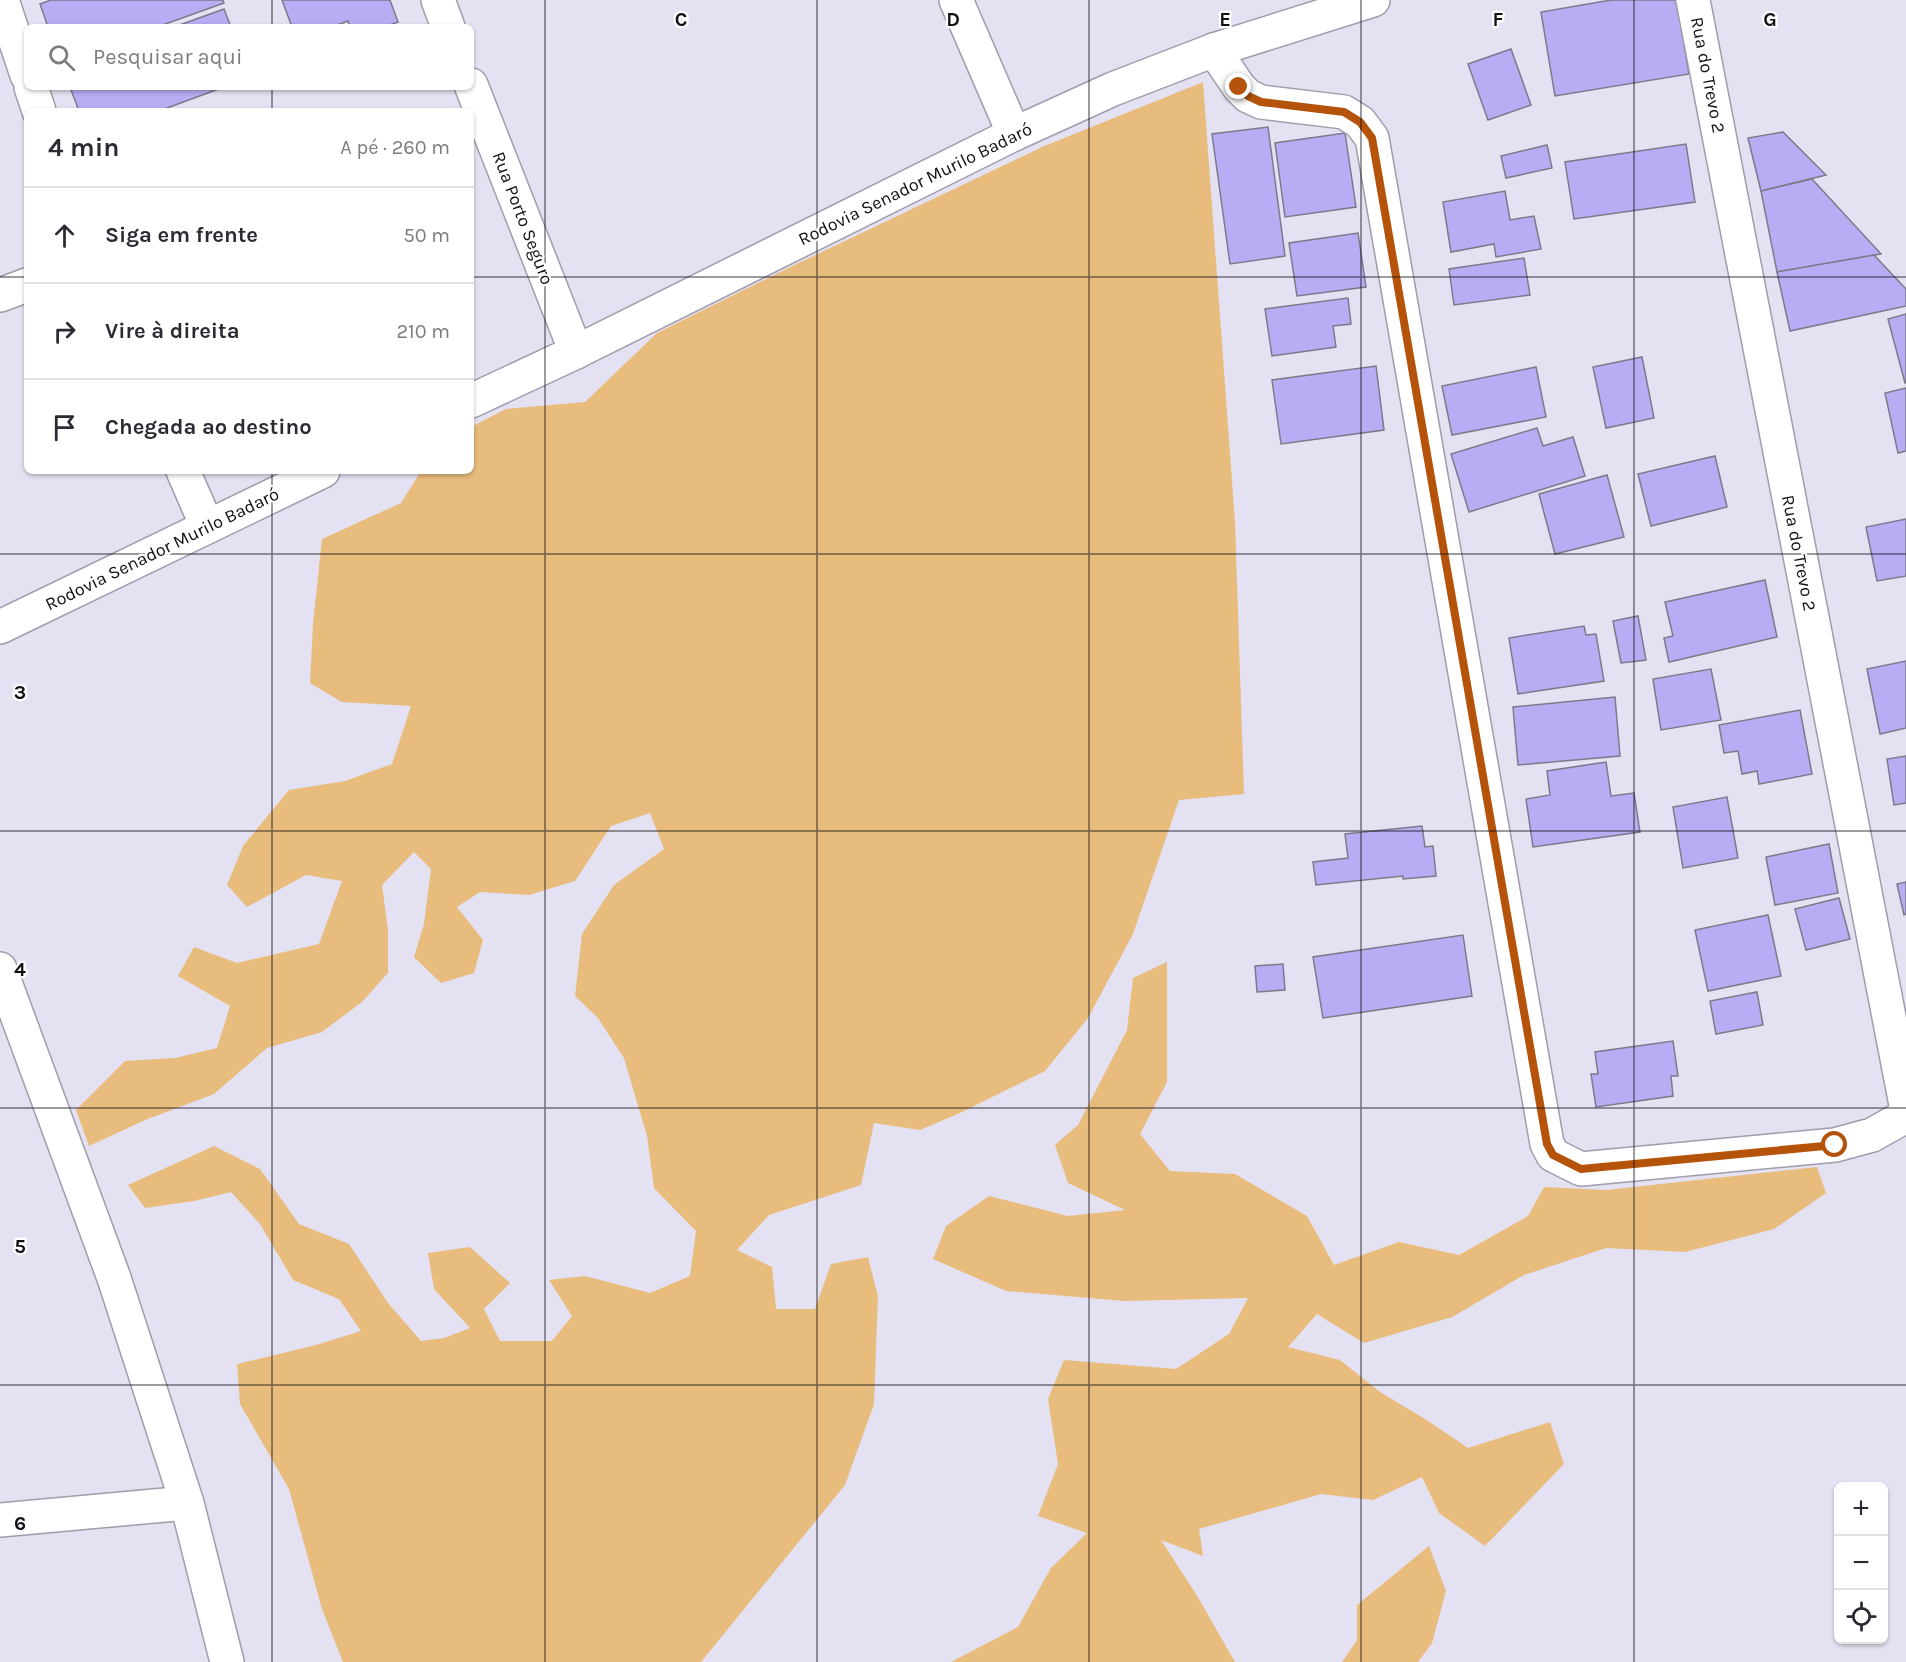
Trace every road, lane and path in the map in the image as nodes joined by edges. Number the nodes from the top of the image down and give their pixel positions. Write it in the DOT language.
graph roads {
  1 [pos="2,0"];
  2 [pos="438,0"];
  3 [pos="956,0"];
  4 [pos="1373,0"];
  5 [pos="1693,0"];
  6 [pos="447,24"];
  7 [pos="1214,50"];
  8 [pos="24,66"];
  9 [pos="32,90"];
  10 [pos="473,90"];
  11 [pos="38,108"];
  12 [pos="1014,134"];
  13 [pos="24,286"];
  14 [pos="0,295"];
  15 [pos="576,352"];
  16 [pos="474,400"];
  17 [pos="184,474"];
  18 [pos="318,474"];
  19 [pos="207,526"];
  20 [pos="0,627"];
  21 [pos="0,969"];
  22 [pos="1906,1105"];
  23 [pos="1906,1116"];
  24 [pos="187,1503"];
  25 [pos="0,1520"];
  26 [pos="227,1662"];
  1 -- 8 [label="street"];
  2 -- 6 [label="street"];
  3 -- 12 [label="street"];
  4 -- 7 [label="street, Rodovia Senador Murilo Badaró"];
  5 -- 22 [label="street, Rua do Trevo 2"];
  7 -- 12 [label="street, Rodovia Senador Murilo Badaró"];
  7 -- 23 [label="street"];
  9 -- 11 [label="street"];
  10 -- 15 [label="street, Rua Porto Seguro"];
  12 -- 15 [label="street, Rodovia Senador Murilo Badaró"];
  13 -- 14 [label="street"];
  15 -- 16 [label="street, Rodovia Senador Murilo Badaró"];
  17 -- 19 [label="street"];
  18 -- 19 [label="street, Rodovia Senador Murilo Badaró"];
  19 -- 20 [label="street, Rodovia Senador Murilo Badaró"];
  21 -- 24 [label="street"];
  24 -- 25 [label="street"];
  24 -- 26 [label="street"];
}
